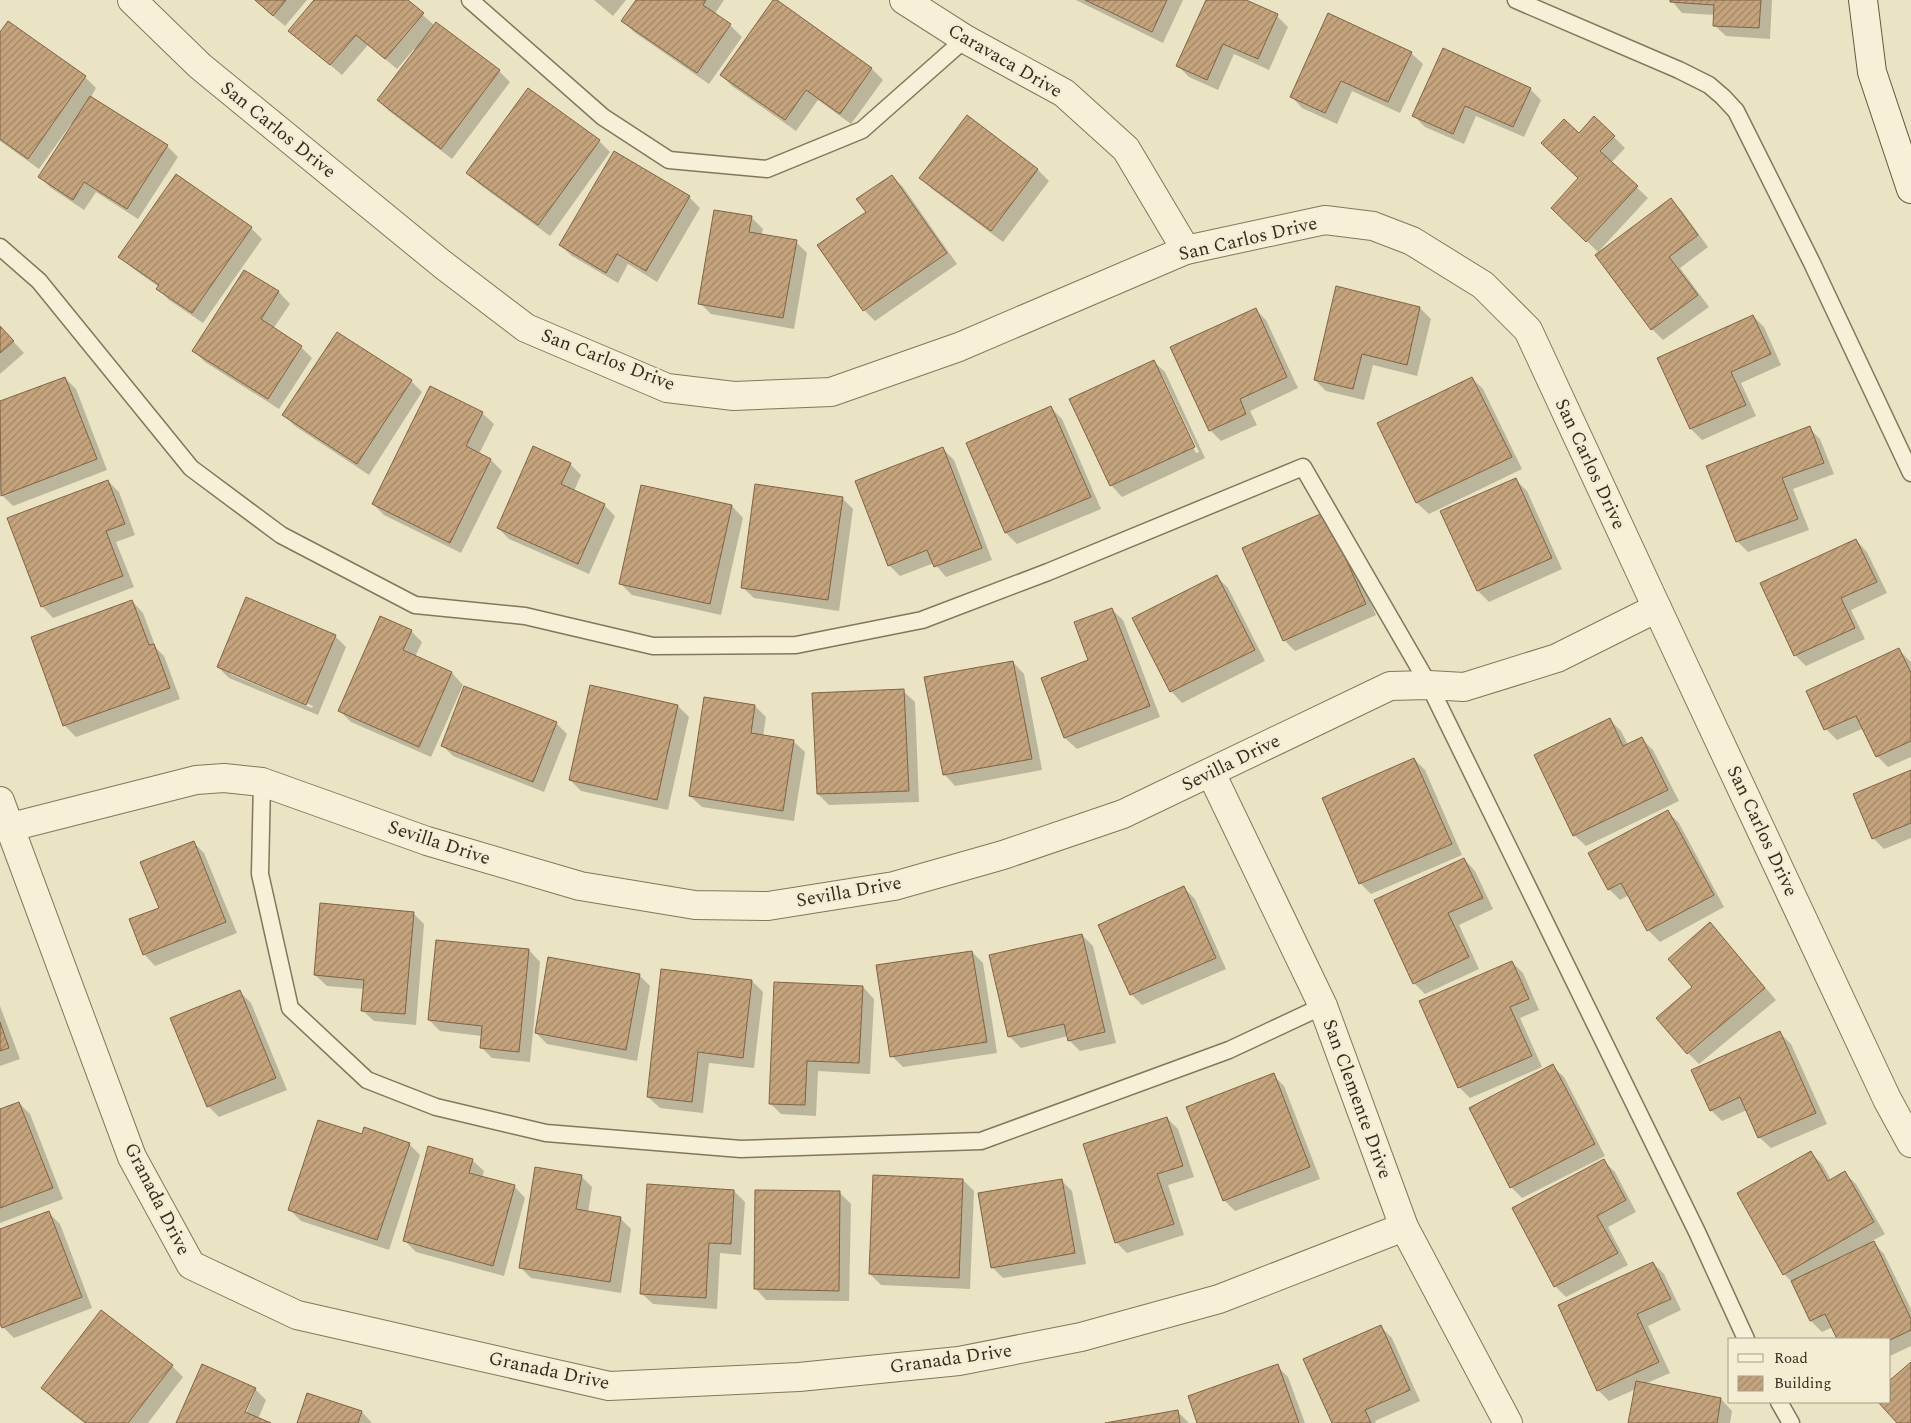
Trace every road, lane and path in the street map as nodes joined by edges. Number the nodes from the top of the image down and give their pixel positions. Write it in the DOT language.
graph roads {
  1 [pos="132,0"];
  2 [pos="470,0"];
  3 [pos="904,0"];
  4 [pos="1516,0"];
  5 [pos="1863,0"];
  6 [pos="965,39"];
  7 [pos="1911,189"];
  8 [pos="0,247"];
  9 [pos="1186,250"];
  10 [pos="1911,473"];
  11 [pos="1657,608"];
  12 [pos="1429,685"];
  13 [pos="1211,773"];
  14 [pos="262,782"];
  15 [pos="0,801"];
  16 [pos="11,827"];
  17 [pos="1323,1006"];
  18 [pos="1911,1143"];
  19 [pos="1404,1227"];
  20 [pos="1746,1338"];
  21 [pos="1780,1403"];
  22 [pos="1508,1423"];
  23 [pos="1792,1423"];
  1 -- 9 [label="street, San Carlos Drive"];
  2 -- 6 [label="lane"];
  3 -- 6 [label="street, Caravaca Drive"];
  4 -- 10 [label="lane"];
  5 -- 7 [label="street"];
  6 -- 9 [label="street, Caravaca Drive"];
  8 -- 12 [label="lane"];
  9 -- 11 [label="street, San Carlos Drive"];
  11 -- 12 [label="street, Sevilla Drive"];
  11 -- 18 [label="street, San Carlos Drive"];
  12 -- 13 [label="street, Sevilla Drive"];
  12 -- 20 [label="lane"];
  13 -- 14 [label="street, Sevilla Drive"];
  13 -- 17 [label="street, San Clemente Drive"];
  14 -- 16 [label="street, Sevilla Drive"];
  14 -- 17 [label="lane"];
  15 -- 16 [label="street, Granada Drive"];
  16 -- 19 [label="street, Granada Drive"];
  17 -- 19 [label="street, San Clemente Drive"];
  19 -- 22 [label="street, San Clemente Drive"];
  21 -- 23 [label="lane"];
}
